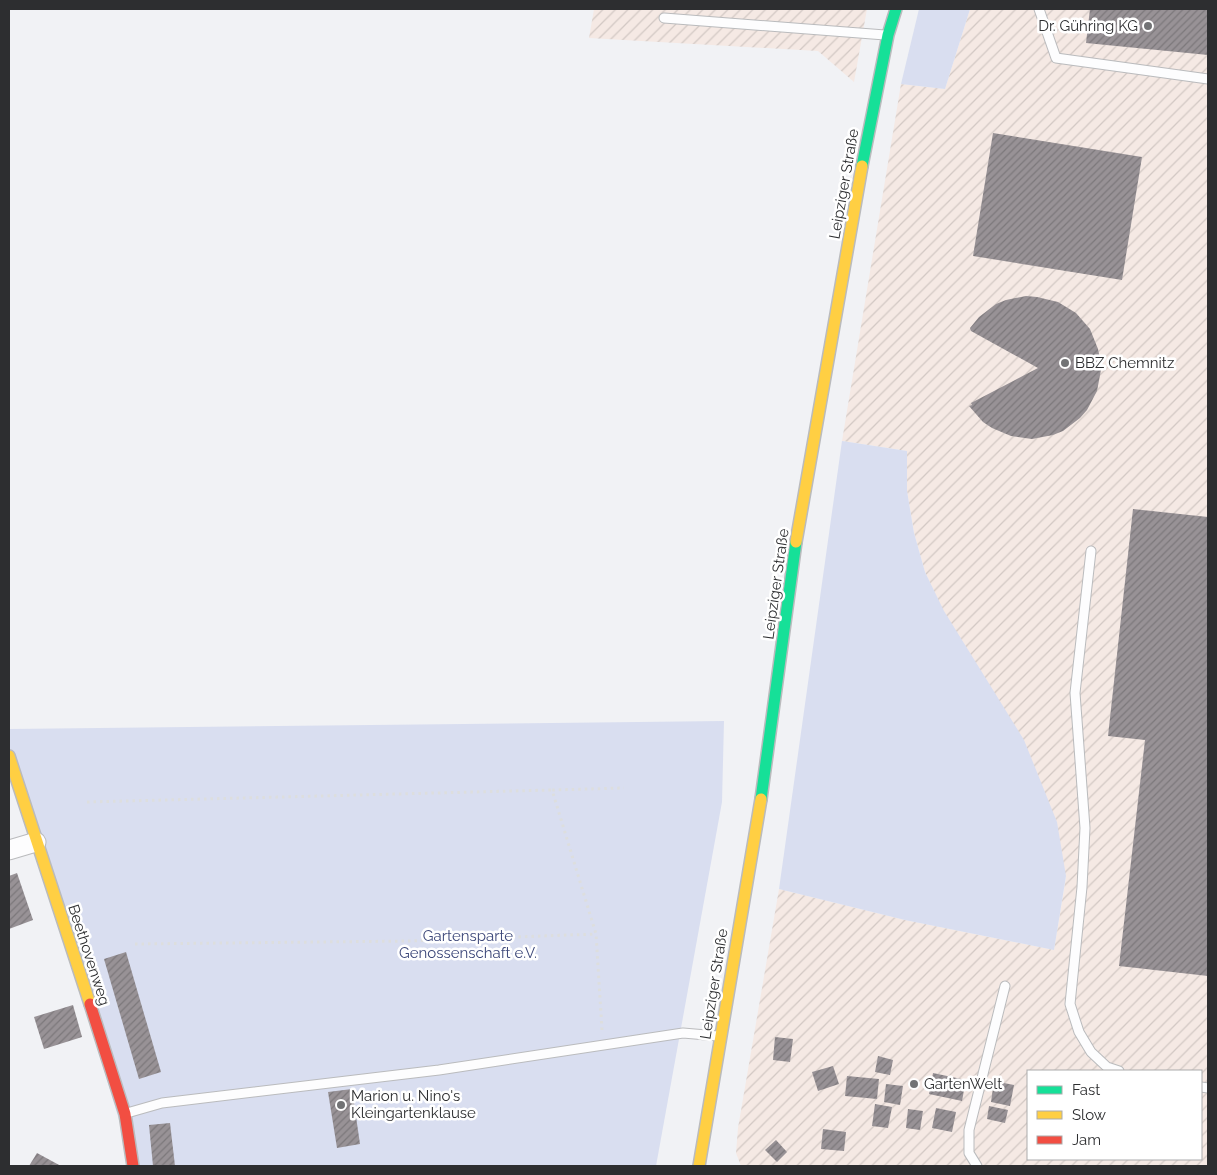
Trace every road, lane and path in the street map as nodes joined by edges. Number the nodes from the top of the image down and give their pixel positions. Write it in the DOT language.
graph roads {
  1 [pos="896,9"];
  2 [pos="1039,9"];
  3 [pos="664,18"];
  4 [pos="888,35"];
  5 [pos="1208,79"];
  6 [pos="1091,551"];
  7 [pos="9,756"];
  8 [pos="624,788"];
  9 [pos="552,790"];
  10 [pos="87,802"];
  11 [pos="36,842"];
  12 [pos="9,850"];
  13 [pos="596,934"];
  14 [pos="135,944"];
  15 [pos="1005,986"];
  16 [pos="721,1036"];
  17 [pos="603,1045"];
  18 [pos="1116,1070"];
  19 [pos="125,1114"];
  20 [pos="133,1166"];
  21 [pos="699,1166"];
  22 [pos="977,1166"];
  1 -- 4 [label="main road, Leipziger Straße"];
  2 -- 5 [label="lane"];
  3 -- 4 [label="lane"];
  4 -- 16 [label="main road, Leipziger Straße"];
  6 -- 18 [label="lane"];
  7 -- 11 [label="main road, Beethovenweg"];
  8 -- 9 [label="path"];
  9 -- 10 [label="path"];
  9 -- 13 [label="path"];
  11 -- 12 [label="street"];
  11 -- 19 [label="main road, Beethovenweg"];
  13 -- 14 [label="path"];
  13 -- 17 [label="path"];
  15 -- 22 [label="lane"];
  16 -- 17 [label="lane"];
  16 -- 21 [label="main road, Leipziger Straße"];
  17 -- 19 [label="lane"];
  19 -- 20 [label="main road, Beethovenweg"];
}
